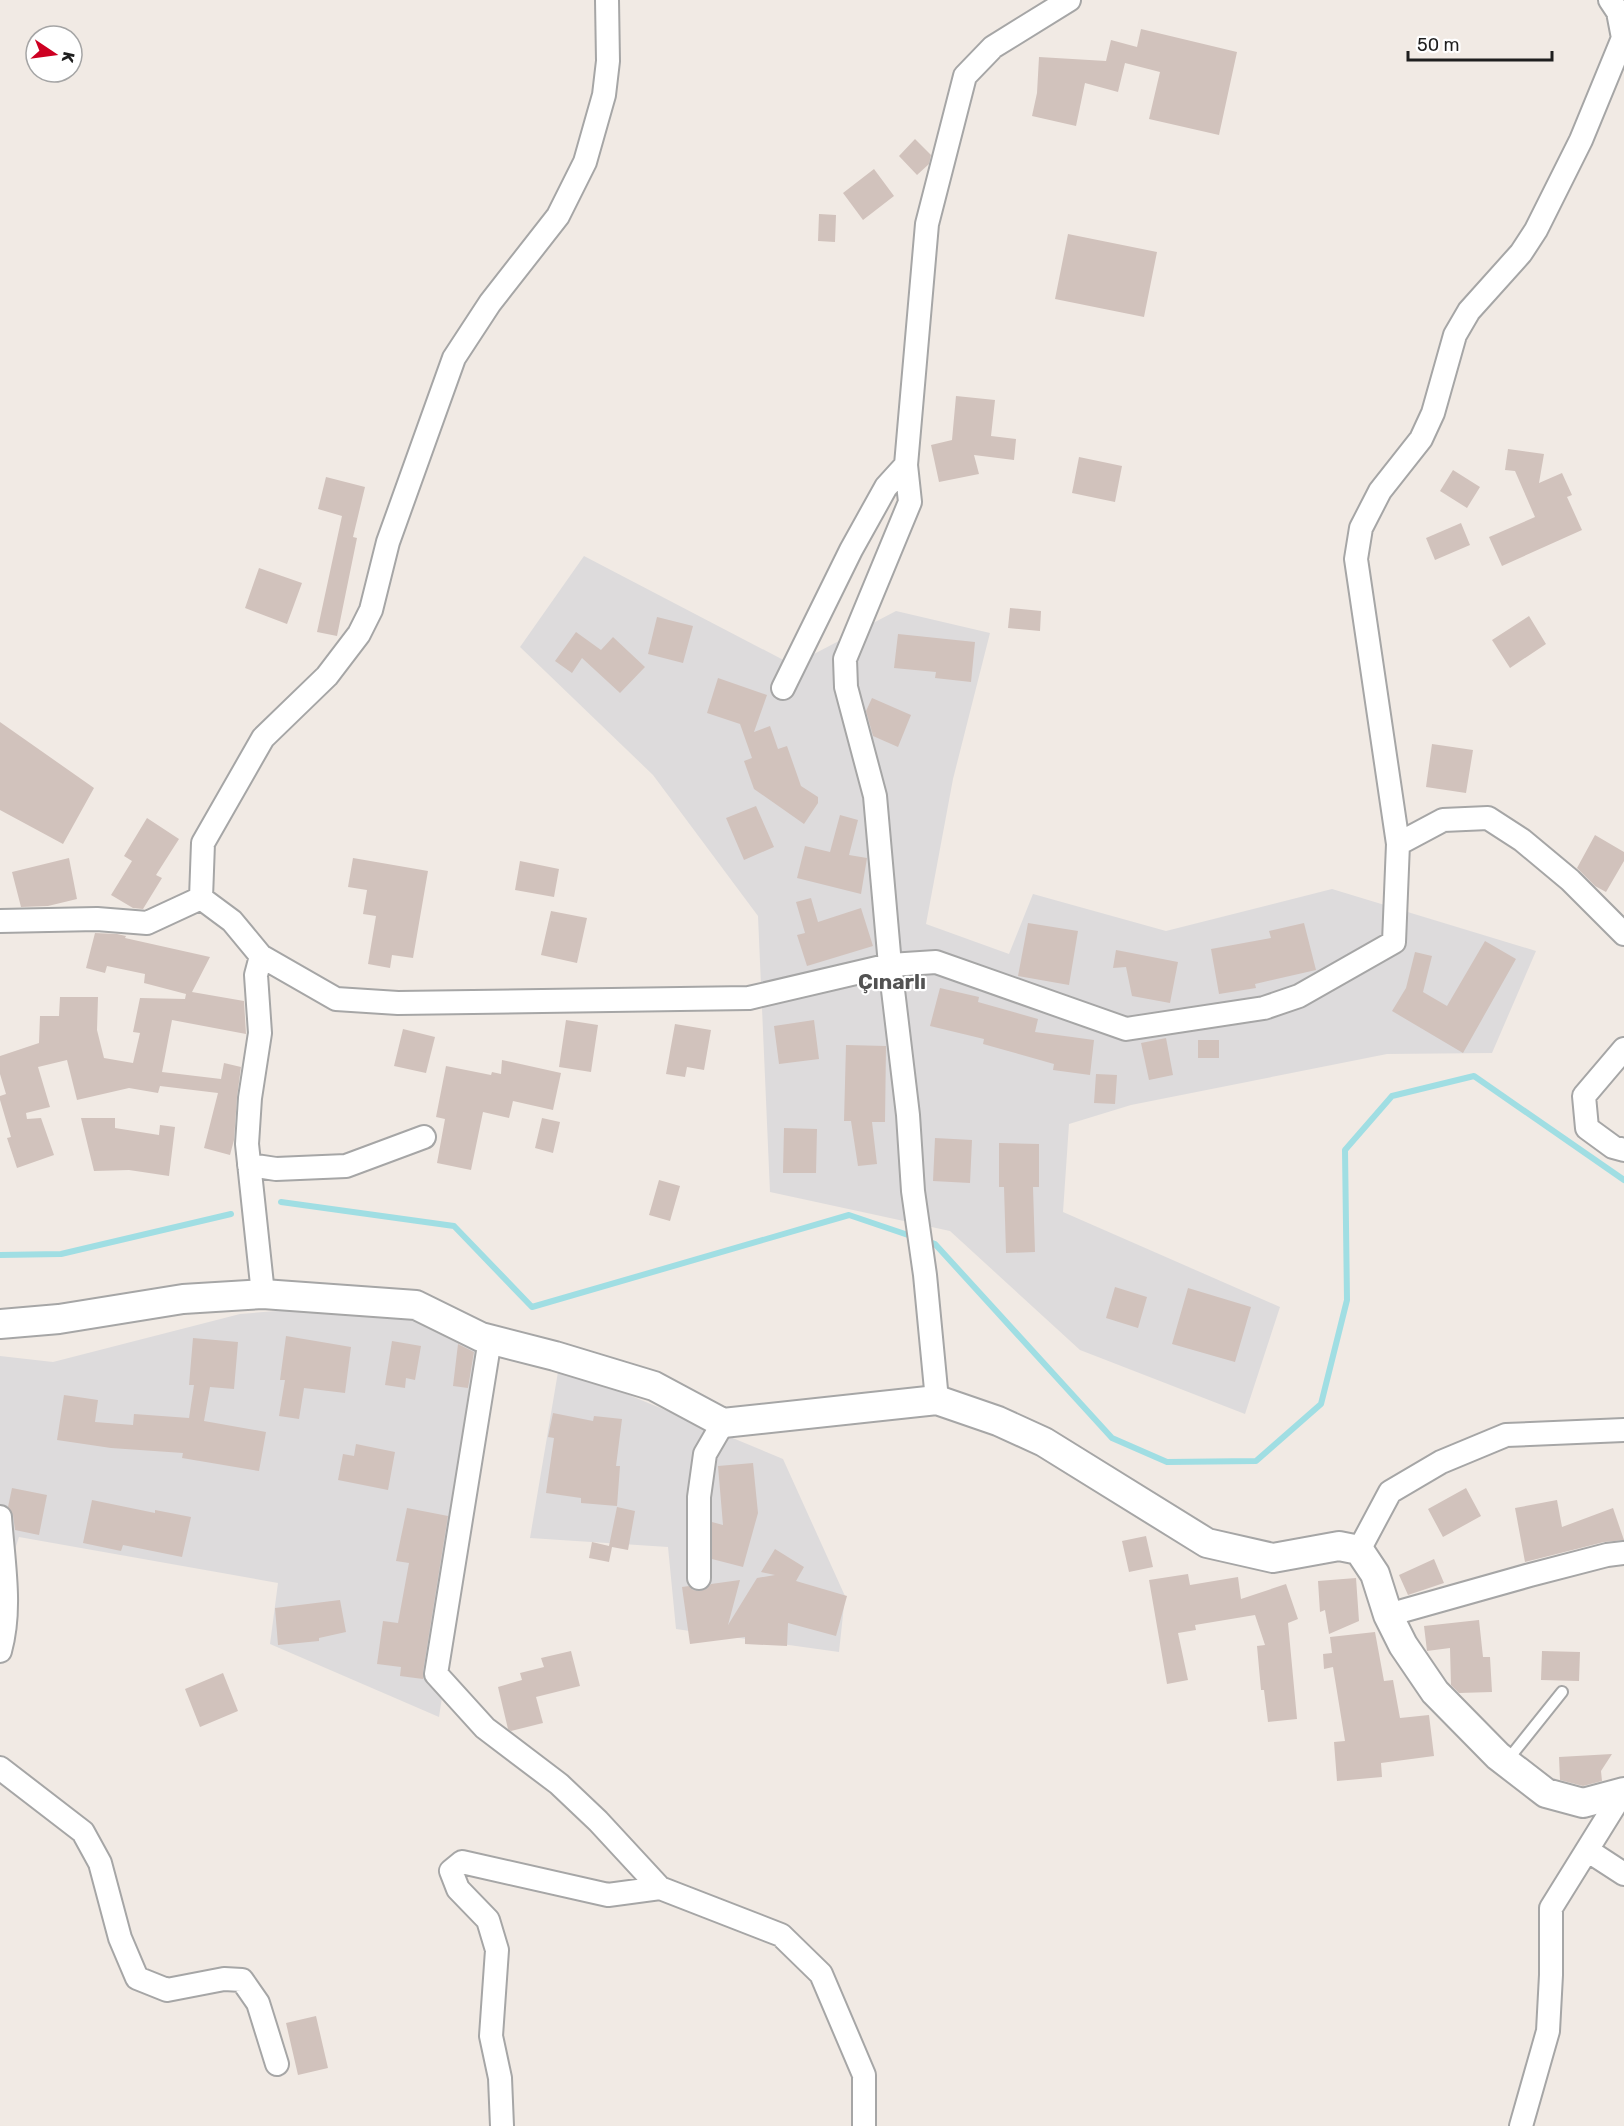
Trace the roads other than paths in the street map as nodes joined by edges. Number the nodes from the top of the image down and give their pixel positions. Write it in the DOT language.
graph roads {
  1 [pos="607,0"];
  2 [pos="1069,0"];
  3 [pos="1610,0"];
  4 [pos="906,465"];
  5 [pos="783,688"];
  6 [pos="1398,844"];
  7 [pos="201,898"];
  8 [pos="0,921"];
  9 [pos="1624,934"];
  10 [pos="261,956"];
  11 [pos="890,965"];
  12 [pos="1624,1049"];
  13 [pos="424,1137"];
  14 [pos="1624,1150"];
  15 [pos="249,1165"];
  16 [pos="263,1294"];
  17 [pos="0,1324"];
  18 [pos="490,1340"];
  19 [pos="937,1400"];
  20 [pos="723,1423"];
  21 [pos="1624,1430"];
  22 [pos="0,1516"];
  23 [pos="1359,1550"];
  24 [pos="1624,1554"];
  25 [pos="699,1578"];
  26 [pos="1388,1616"];
  27 [pos="0,1652"];
  28 [pos="1562,1692"];
  29 [pos="1506,1762"];
  30 [pos="0,1768"];
  31 [pos="1624,1792"];
  32 [pos="1587,1850"];
  33 [pos="1624,1874"];
  34 [pos="660,1888"];
  35 [pos="277,2064"];
  36 [pos="502,2126"];
  37 [pos="864,2126"];
  38 [pos="1521,2126"];
  1 -- 7 [label="street"];
  2 -- 4 [label="street"];
  3 -- 6 [label="street"];
  4 -- 5 [label="street"];
  4 -- 11 [label="street"];
  6 -- 9 [label="street"];
  6 -- 11 [label="street"];
  7 -- 8 [label="street"];
  7 -- 10 [label="street"];
  10 -- 11 [label="street"];
  10 -- 15 [label="street"];
  11 -- 19 [label="street"];
  12 -- 14 [label="street"];
  13 -- 15 [label="street"];
  15 -- 16 [label="street"];
  16 -- 17 [label="street"];
  16 -- 18 [label="street"];
  18 -- 20 [label="street"];
  18 -- 34 [label="street"];
  19 -- 20 [label="street"];
  19 -- 23 [label="street"];
  20 -- 25 [label="street"];
  21 -- 23 [label="street"];
  22 -- 27 [label="street"];
  23 -- 26 [label="street"];
  24 -- 26 [label="street"];
  26 -- 29 [label="street"];
  28 -- 29 [label="lane"];
  29 -- 31 [label="street"];
  30 -- 35 [label="street"];
  31 -- 32 [label="street"];
  32 -- 33 [label="street"];
  32 -- 38 [label="street"];
  34 -- 36 [label="street"];
  34 -- 37 [label="street"];
}
